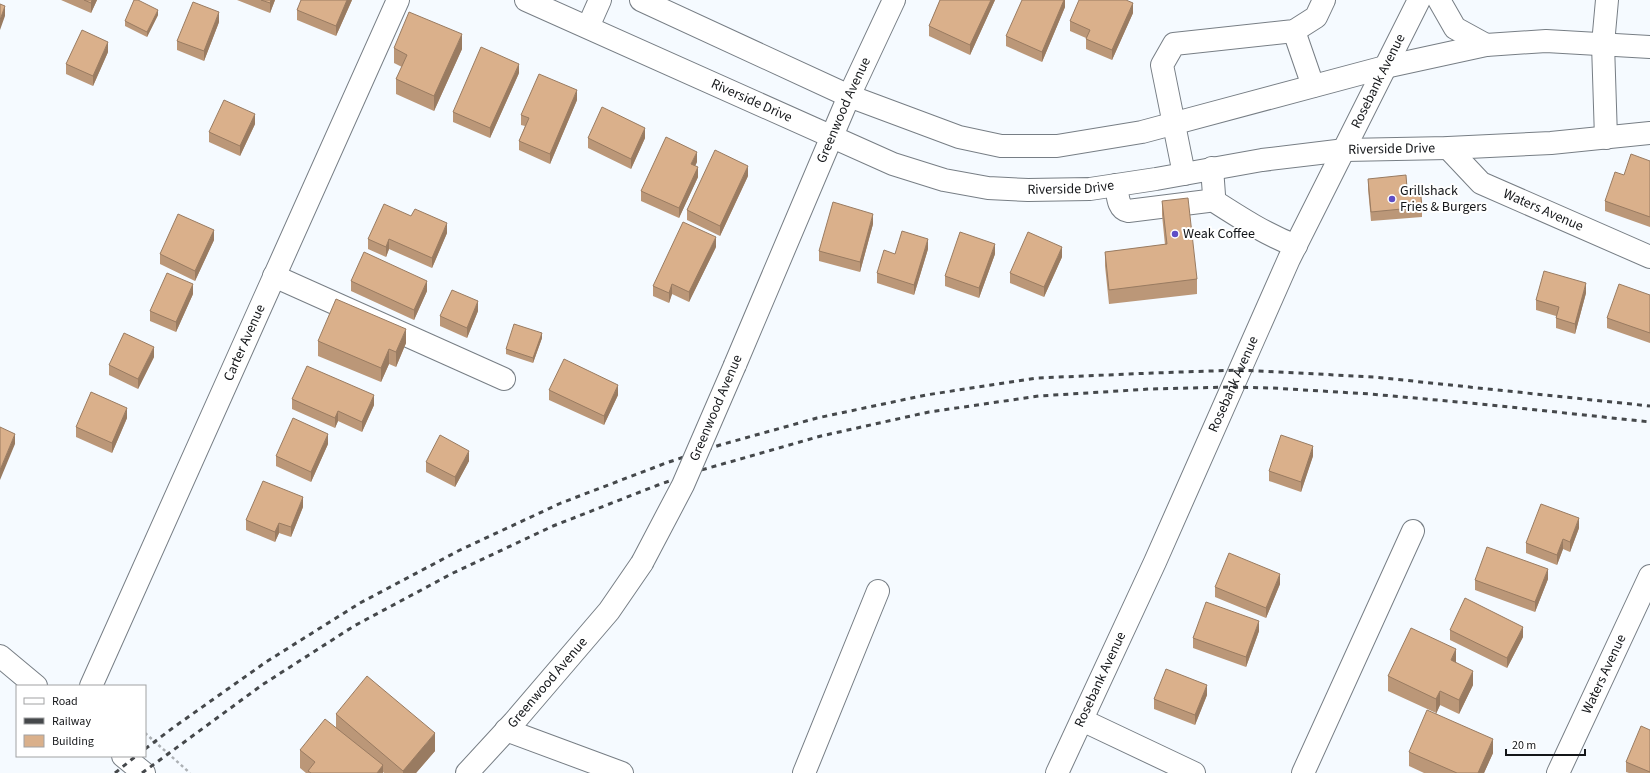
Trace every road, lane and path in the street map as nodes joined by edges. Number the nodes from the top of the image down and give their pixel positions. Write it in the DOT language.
graph roads {
  1 [pos="398,0"];
  2 [pos="526,0"];
  3 [pos="600,0"];
  4 [pos="641,0"];
  5 [pos="894,0"];
  6 [pos="1324,0"];
  7 [pos="1418,0"];
  8 [pos="1439,0"];
  9 [pos="1607,0"];
  10 [pos="588,27"];
  11 [pos="1294,31"];
  12 [pos="1602,44"];
  13 [pos="1486,45"];
  14 [pos="1650,47"];
  15 [pos="1385,67"];
  16 [pos="1313,86"];
  17 [pos="849,96"];
  18 [pos="1174,124"];
  19 [pos="1650,133"];
  20 [pos="832,138"];
  21 [pos="1606,138"];
  22 [pos="1448,148"];
  23 [pos="1345,150"];
  24 [pos="1212,168"];
  25 [pos="1184,174"];
  26 [pos="1116,185"];
  27 [pos="1211,199"];
  28 [pos="1296,246"];
  29 [pos="1650,257"];
  30 [pos="274,276"];
  31 [pos="504,379"];
  32 [pos="1413,531"];
  33 [pos="1650,576"];
  34 [pos="878,591"];
  35 [pos="0,656"];
  36 [pos="35,685"];
  37 [pos="91,685"];
  38 [pos="1082,720"];
  39 [pos="506,730"];
  40 [pos="146,734"];
  41 [pos="124,757"];
  42 [pos="144,773"];
  43 [pos="190,773"];
  44 [pos="467,773"];
  45 [pos="622,773"];
  46 [pos="804,773"];
  47 [pos="1057,773"];
  48 [pos="1194,773"];
  49 [pos="1303,773"];
  50 [pos="1558,773"];
  1 -- 30 [label="street, Carter Avenue"];
  2 -- 10 [label="street, Riverside Drive"];
  3 -- 10 [label="street"];
  4 -- 17 [label="street"];
  5 -- 17 [label="street, Greenwood Avenue"];
  6 -- 11 [label="street"];
  7 -- 15 [label="street, Rosebank Avenue"];
  8 -- 13 [label="street"];
  9 -- 12 [label="street"];
  10 -- 20 [label="street, Riverside Drive"];
  11 -- 16 [label="street"];
  11 -- 18 [label="street"];
  12 -- 13 [label="street"];
  12 -- 14 [label="street"];
  12 -- 21 [label="street"];
  13 -- 15 [label="street"];
  15 -- 16 [label="street"];
  15 -- 23 [label="street, Rosebank Avenue"];
  16 -- 18 [label="street"];
  17 -- 18 [label="street"];
  17 -- 20 [label="street, Greenwood Avenue"];
  18 -- 25 [label="street"];
  19 -- 21 [label="street, Riverside Drive"];
  20 -- 26 [label="street, Riverside Drive"];
  20 -- 39 [label="street, Greenwood Avenue, bridge"];
  21 -- 22 [label="street, Riverside Drive"];
  22 -- 23 [label="street, Riverside Drive"];
  22 -- 29 [label="street, Waters Avenue"];
  23 -- 24 [label="street, Riverside Drive"];
  23 -- 28 [label="street, Rosebank Avenue"];
  24 -- 25 [label="street, Riverside Drive"];
  24 -- 27 [label="street"];
  25 -- 26 [label="street, Riverside Drive"];
  26 -- 27 [label="street"];
  27 -- 28 [label="street"];
  28 -- 38 [label="street, Rosebank Avenue"];
  30 -- 31 [label="street"];
  30 -- 37 [label="street, Carter Avenue"];
  32 -- 49 [label="street"];
  33 -- 50 [label="street, Waters Avenue"];
  34 -- 46 [label="street"];
  35 -- 36 [label="street"];
  38 -- 47 [label="street, Rosebank Avenue"];
  38 -- 48 [label="street"];
  39 -- 44 [label="street, Greenwood Avenue"];
  39 -- 45 [label="street"];
  40 -- 43 [label="path"];
  41 -- 42 [label="street"];
}
